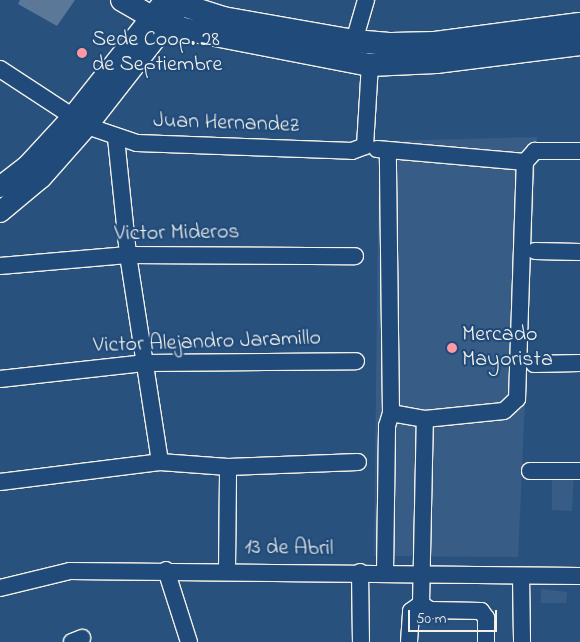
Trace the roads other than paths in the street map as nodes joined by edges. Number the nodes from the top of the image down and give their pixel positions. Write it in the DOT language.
graph roads {
  1 [pos="122,0"];
  2 [pos="366,0"];
  3 [pos="169,8"];
  4 [pos="580,24"];
  5 [pos="354,41"];
  6 [pos="580,44"];
  7 [pos="370,65"];
  8 [pos="0,69"];
  9 [pos="80,121"];
  10 [pos="116,138"];
  11 [pos="365,146"];
  12 [pos="580,151"];
  13 [pos="388,152"];
  14 [pos="530,157"];
  15 [pos="0,187"];
  16 [pos="0,212"];
  17 [pos="535,250"];
  18 [pos="580,252"];
  19 [pos="128,255"];
  20 [pos="355,256"];
  21 [pos="0,266"];
  22 [pos="356,361"];
  23 [pos="146,363"];
  24 [pos="580,363"];
  25 [pos="534,364"];
  26 [pos="0,379"];
  27 [pos="390,413"];
  28 [pos="425,419"];
  29 [pos="160,462"];
  30 [pos="358,462"];
  31 [pos="228,467"];
  32 [pos="580,471"];
  33 [pos="530,472"];
  34 [pos="0,482"];
  35 [pos="166,570"];
  36 [pos="227,570"];
  37 [pos="360,572"];
  38 [pos="385,573"];
  39 [pos="423,574"];
  40 [pos="521,576"];
  41 [pos="580,576"];
  42 [pos="0,588"];
  43 [pos="421,604"];
  44 [pos="189,642"];
  45 [pos="361,642"];
  46 [pos="409,642"];
  47 [pos="486,642"];
  48 [pos="522,642"];
  1 -- 3 [label="highway"];
  2 -- 5 [label="street"];
  3 -- 5 [label="highway"];
  3 -- 7 [label="highway"];
  3 -- 9 [label="main road"];
  4 -- 5 [label="highway"];
  6 -- 7 [label="highway"];
  7 -- 11 [label="street"];
  8 -- 9 [label="street, Juan Hernandez"];
  9 -- 10 [label="street, Juan Hernandez"];
  9 -- 15 [label="main road"];
  9 -- 16 [label="main road"];
  10 -- 11 [label="street, Juan Hernandez"];
  10 -- 19 [label="street"];
  11 -- 13 [label="street"];
  12 -- 14 [label="street"];
  13 -- 14 [label="street"];
  13 -- 27 [label="street"];
  14 -- 28 [label="street"];
  17 -- 18 [label="street"];
  19 -- 20 [label="street, Victor Mideros"];
  19 -- 21 [label="street, Victor Mideros"];
  19 -- 23 [label="street"];
  22 -- 23 [label="street, Victor Alejandro Jaramillo"];
  23 -- 26 [label="street, Victor Alejandro Jaramillo"];
  23 -- 29 [label="street"];
  24 -- 25 [label="street"];
  27 -- 28 [label="street"];
  27 -- 38 [label="street"];
  28 -- 39 [label="street"];
  29 -- 31 [label="street"];
  29 -- 34 [label="street"];
  30 -- 31 [label="street"];
  31 -- 36 [label="street"];
  32 -- 33 [label="street"];
  35 -- 36 [label="street, 13 de Abril"];
  35 -- 42 [label="street, 13 de Abril"];
  35 -- 44 [label="street"];
  36 -- 37 [label="street, 13 de Abril"];
  37 -- 38 [label="street, 13 de Abril"];
  37 -- 45 [label="street"];
  38 -- 39 [label="street, 13 de Abril"];
  39 -- 40 [label="street, 13 de Abril"];
  39 -- 43 [label="street"];
  40 -- 41 [label="street, 13 de Abril"];
  40 -- 48 [label="street"];
  43 -- 46 [label="street"];
  43 -- 47 [label="street"];
}
